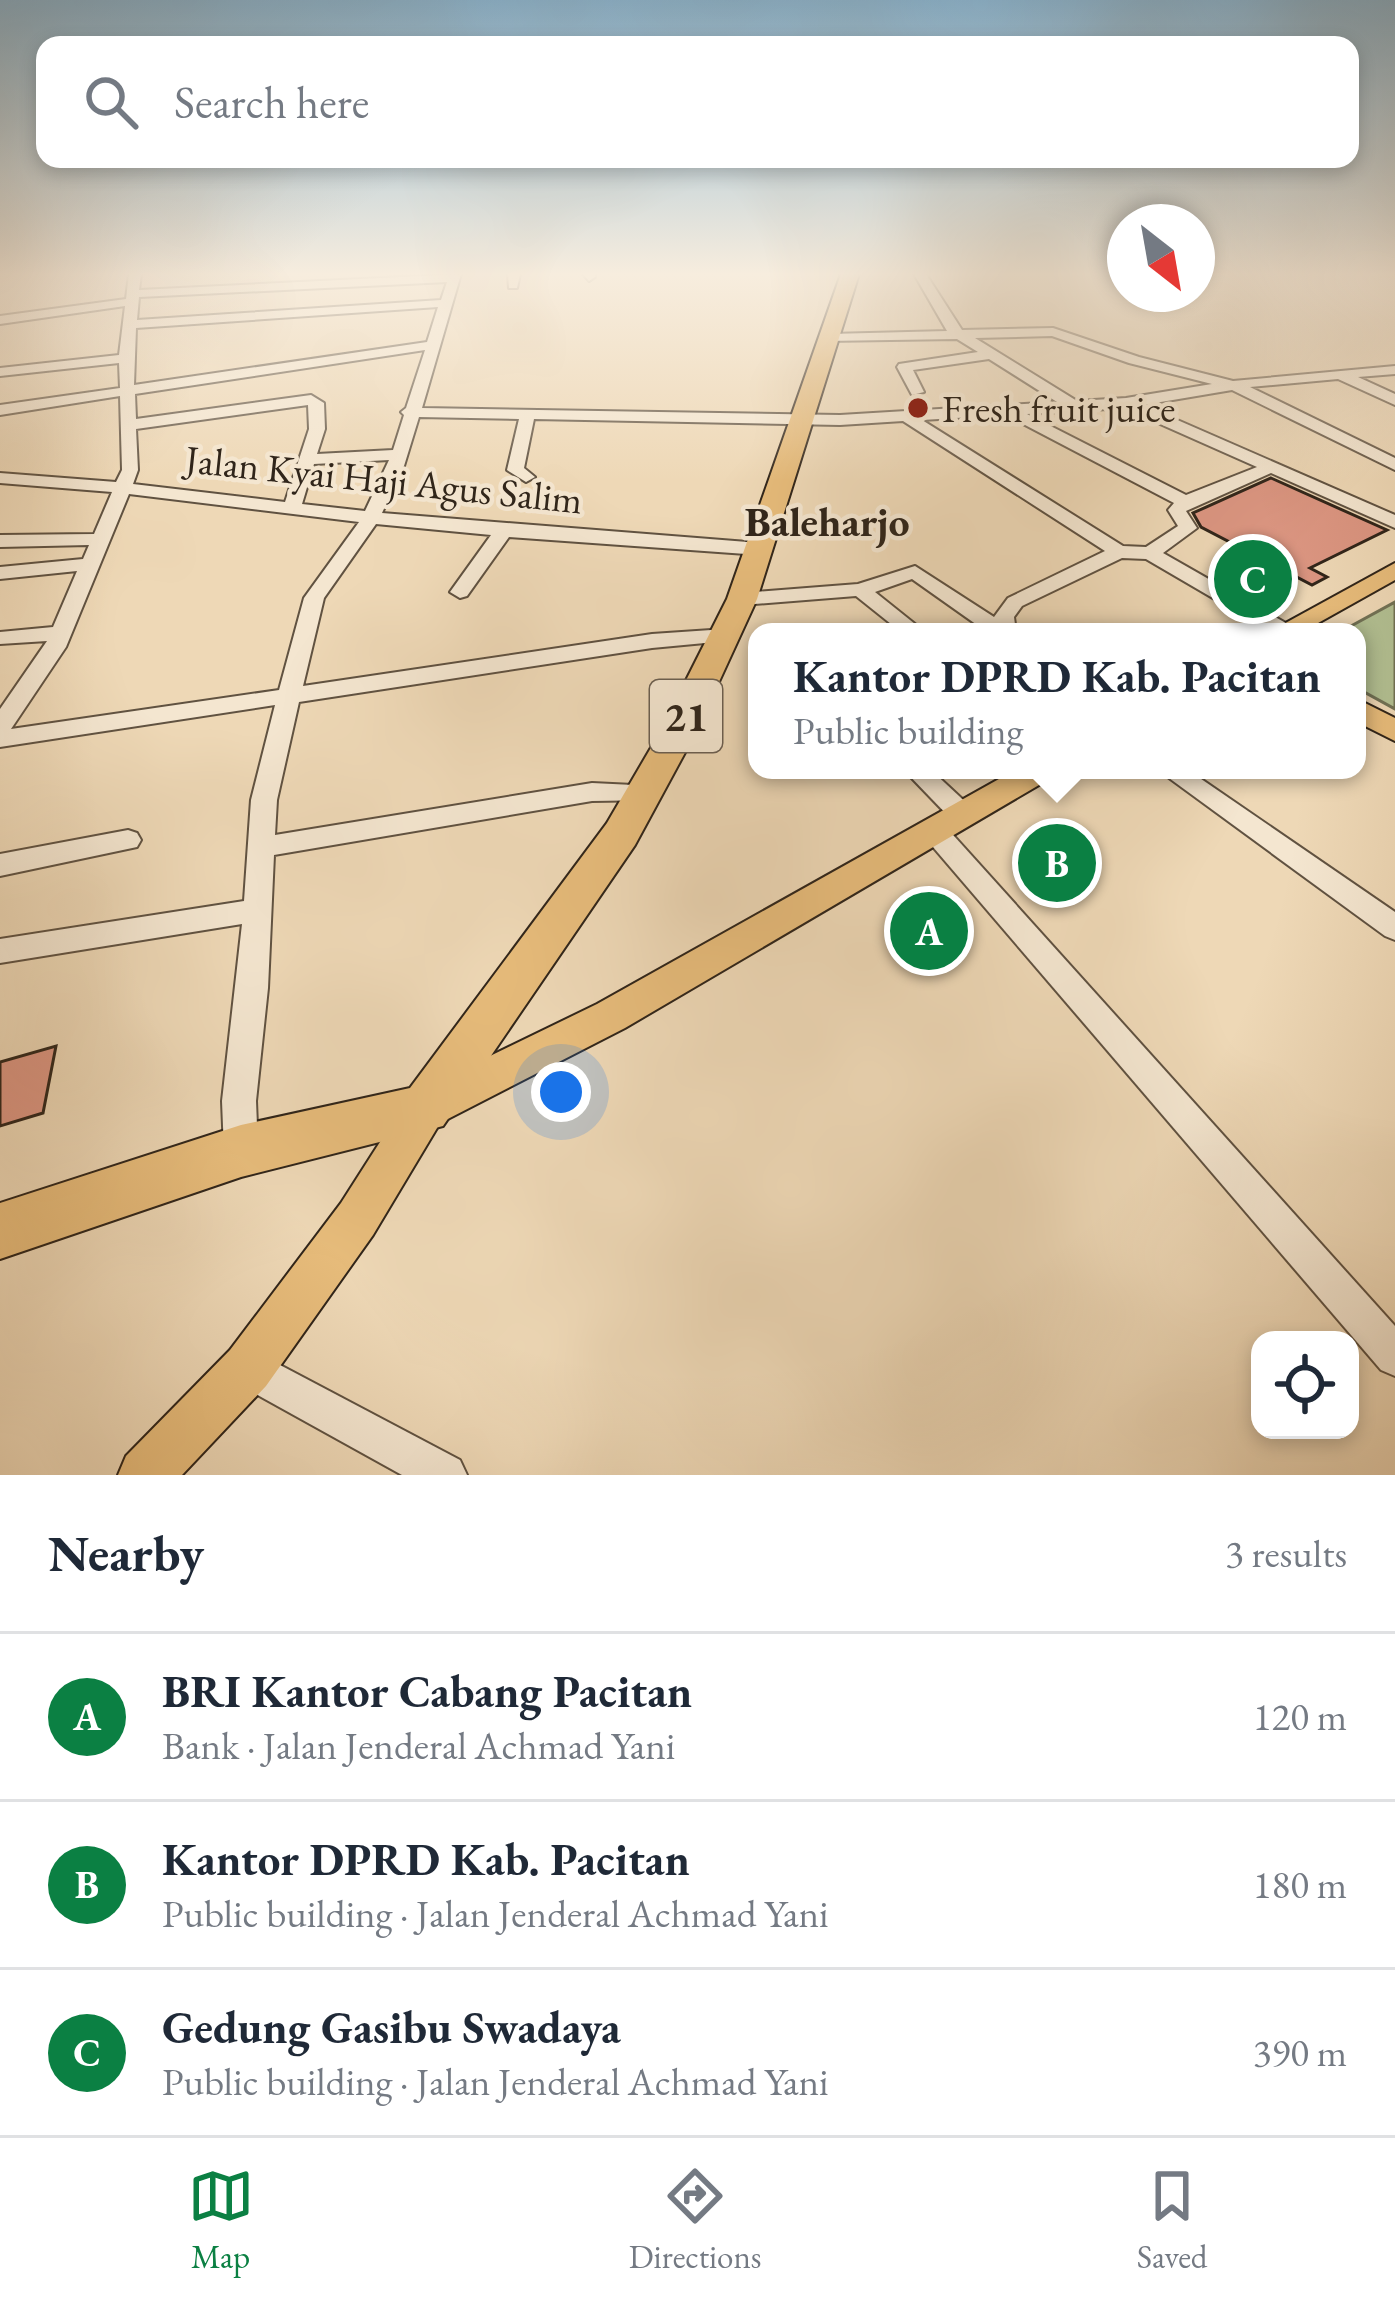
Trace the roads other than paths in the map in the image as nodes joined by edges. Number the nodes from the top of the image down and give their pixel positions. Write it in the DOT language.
graph roads {
  1 [pos="127,343"];
  2 [pos="829,343"];
  3 [pos="896,343"];
  4 [pos="971,343"];
  5 [pos="1085,343"];
  6 [pos="433,345"];
  7 [pos="989,355"];
  8 [pos="904,356"];
  9 [pos="126,358"];
  10 [pos="1134,360"];
  11 [pos="1096,369"];
  12 [pos="1395,370"];
  13 [pos="6,371"];
  14 [pos="1341,375"];
  15 [pos="1236,386"];
  16 [pos="128,389"];
  17 [pos="917,392"];
  18 [pos="1395,400"];
  19 [pos="1126,404"];
  20 [pos="1075,406"];
  21 [pos="3,410"];
  22 [pos="1008,410"];
  23 [pos="409,412"];
  24 [pos="528,413"];
  25 [pos="904,415"];
  26 [pos="806,418"];
  27 [pos="130,425"];
  28 [pos="399,454"];
  29 [pos="308,458"];
  30 [pos="1395,465"];
  31 [pos="1272,467"];
  32 [pos="526,477"];
  33 [pos="0,478"];
  34 [pos="122,484"];
  35 [pos="1184,502"];
  36 [pos="292,507"];
  37 [pos="371,518"];
  38 [pos="1395,522"];
  39 [pos="504,531"];
  40 [pos="102,538"];
  41 [pos="0,541"];
  42 [pos="760,549"];
  43 [pos="1119,551"];
  44 [pos="1150,553"];
  45 [pos="91,564"];
  46 [pos="1395,571"];
  47 [pos="0,573"];
  48 [pos="860,590"];
  49 [pos="460,592"];
  50 [pos="742,598"];
  51 [pos="902,623"];
  52 [pos="989,623"];
  53 [pos="1003,623"];
  54 [pos="1269,623"];
  55 [pos="1298,623"];
  56 [pos="61,633"];
  57 [pos="726,635"];
  58 [pos="0,638"];
  59 [pos="289,695"];
  60 [pos="1366,714"];
  61 [pos="0,727"];
  62 [pos="1395,731"];
  63 [pos="0,739"];
  64 [pos="922,779"];
  65 [pos="1025,779"];
  66 [pos="1182,779"];
  67 [pos="645,793"];
  68 [pos="950,824"];
  69 [pos="128,840"];
  70 [pos="262,847"];
  71 [pos="0,865"];
  72 [pos="259,910"];
  73 [pos="1395,928"];
  74 [pos="0,951"];
  75 [pos="425,1108"];
  76 [pos="241,1151"];
  77 [pos="0,1231"];
  78 [pos="1395,1356"];
  79 [pos="248,1368"];
  80 [pos="145,1475"];
  81 [pos="445,1475"];
  1 -- 9 [label="street"];
  2 -- 26 [label="highway, 21"];
  3 -- 8 [label="street"];
  4 -- 7 [label="street"];
  5 -- 10 [label="street"];
  6 -- 16 [label="street"];
  6 -- 23 [label="street"];
  7 -- 17 [label="street"];
  7 -- 20 [label="street"];
  9 -- 13 [label="street"];
  9 -- 16 [label="street"];
  10 -- 11 [label="street"];
  10 -- 15 [label="street"];
  12 -- 14 [label="street"];
  13 -- 21 [label="street"];
  14 -- 15 [label="street"];
  14 -- 18 [label="street"];
  15 -- 19 [label="street"];
  15 -- 30 [label="street"];
  16 -- 21 [label="street"];
  16 -- 27 [label="street"];
  19 -- 20 [label="street"];
  19 -- 31 [label="street"];
  20 -- 22 [label="street"];
  22 -- 25 [label="street"];
  22 -- 35 [label="street"];
  23 -- 24 [label="street"];
  23 -- 28 [label="street"];
  24 -- 26 [label="street"];
  24 -- 32 [label="street"];
  25 -- 26 [label="street"];
  25 -- 43 [label="street"];
  26 -- 42 [label="highway, 21"];
  27 -- 29 [label="street"];
  27 -- 34 [label="street"];
  28 -- 29 [label="street"];
  28 -- 37 [label="street"];
  29 -- 36 [label="street"];
  31 -- 35 [label="street"];
  31 -- 38 [label="street"];
  33 -- 34 [label="street, Jalan Kyai Haji Agus Salim"];
  34 -- 36 [label="street, Jalan Kyai Haji Agus Salim"];
  34 -- 40 [label="street"];
  35 -- 44 [label="street"];
  36 -- 37 [label="street, Jalan Kyai Haji Agus Salim"];
  37 -- 39 [label="street, Jalan Kyai Haji Agus Salim"];
  37 -- 59 [label="street"];
  39 -- 42 [label="street, Jalan Kyai Haji Agus Salim"];
  39 -- 49 [label="street"];
  40 -- 41 [label="street"];
  40 -- 45 [label="street"];
  42 -- 50 [label="highway, 21"];
  43 -- 44 [label="street"];
  43 -- 53 [label="street"];
  44 -- 54 [label="street"];
  45 -- 47 [label="street"];
  45 -- 56 [label="street"];
  46 -- 55 [label="main road"];
  48 -- 50 [label="street"];
  48 -- 51 [label="street"];
  48 -- 52 [label="street"];
  50 -- 57 [label="highway, 21"];
  56 -- 58 [label="street"];
  56 -- 61 [label="street"];
  57 -- 59 [label="street"];
  57 -- 67 [label="highway, 21"];
  59 -- 63 [label="street"];
  59 -- 70 [label="street"];
  60 -- 62 [label="main road"];
  64 -- 68 [label="street"];
  65 -- 68 [label="main road"];
  66 -- 73 [label="street"];
  67 -- 70 [label="street"];
  67 -- 75 [label="highway, 21"];
  68 -- 75 [label="main road"];
  68 -- 78 [label="street"];
  69 -- 71 [label="street"];
  70 -- 72 [label="street"];
  72 -- 74 [label="street"];
  72 -- 76 [label="street"];
  75 -- 76 [label="highway"];
  75 -- 79 [label="main road"];
  76 -- 77 [label="highway"];
  79 -- 80 [label="main road"];
  79 -- 81 [label="street"];
}
